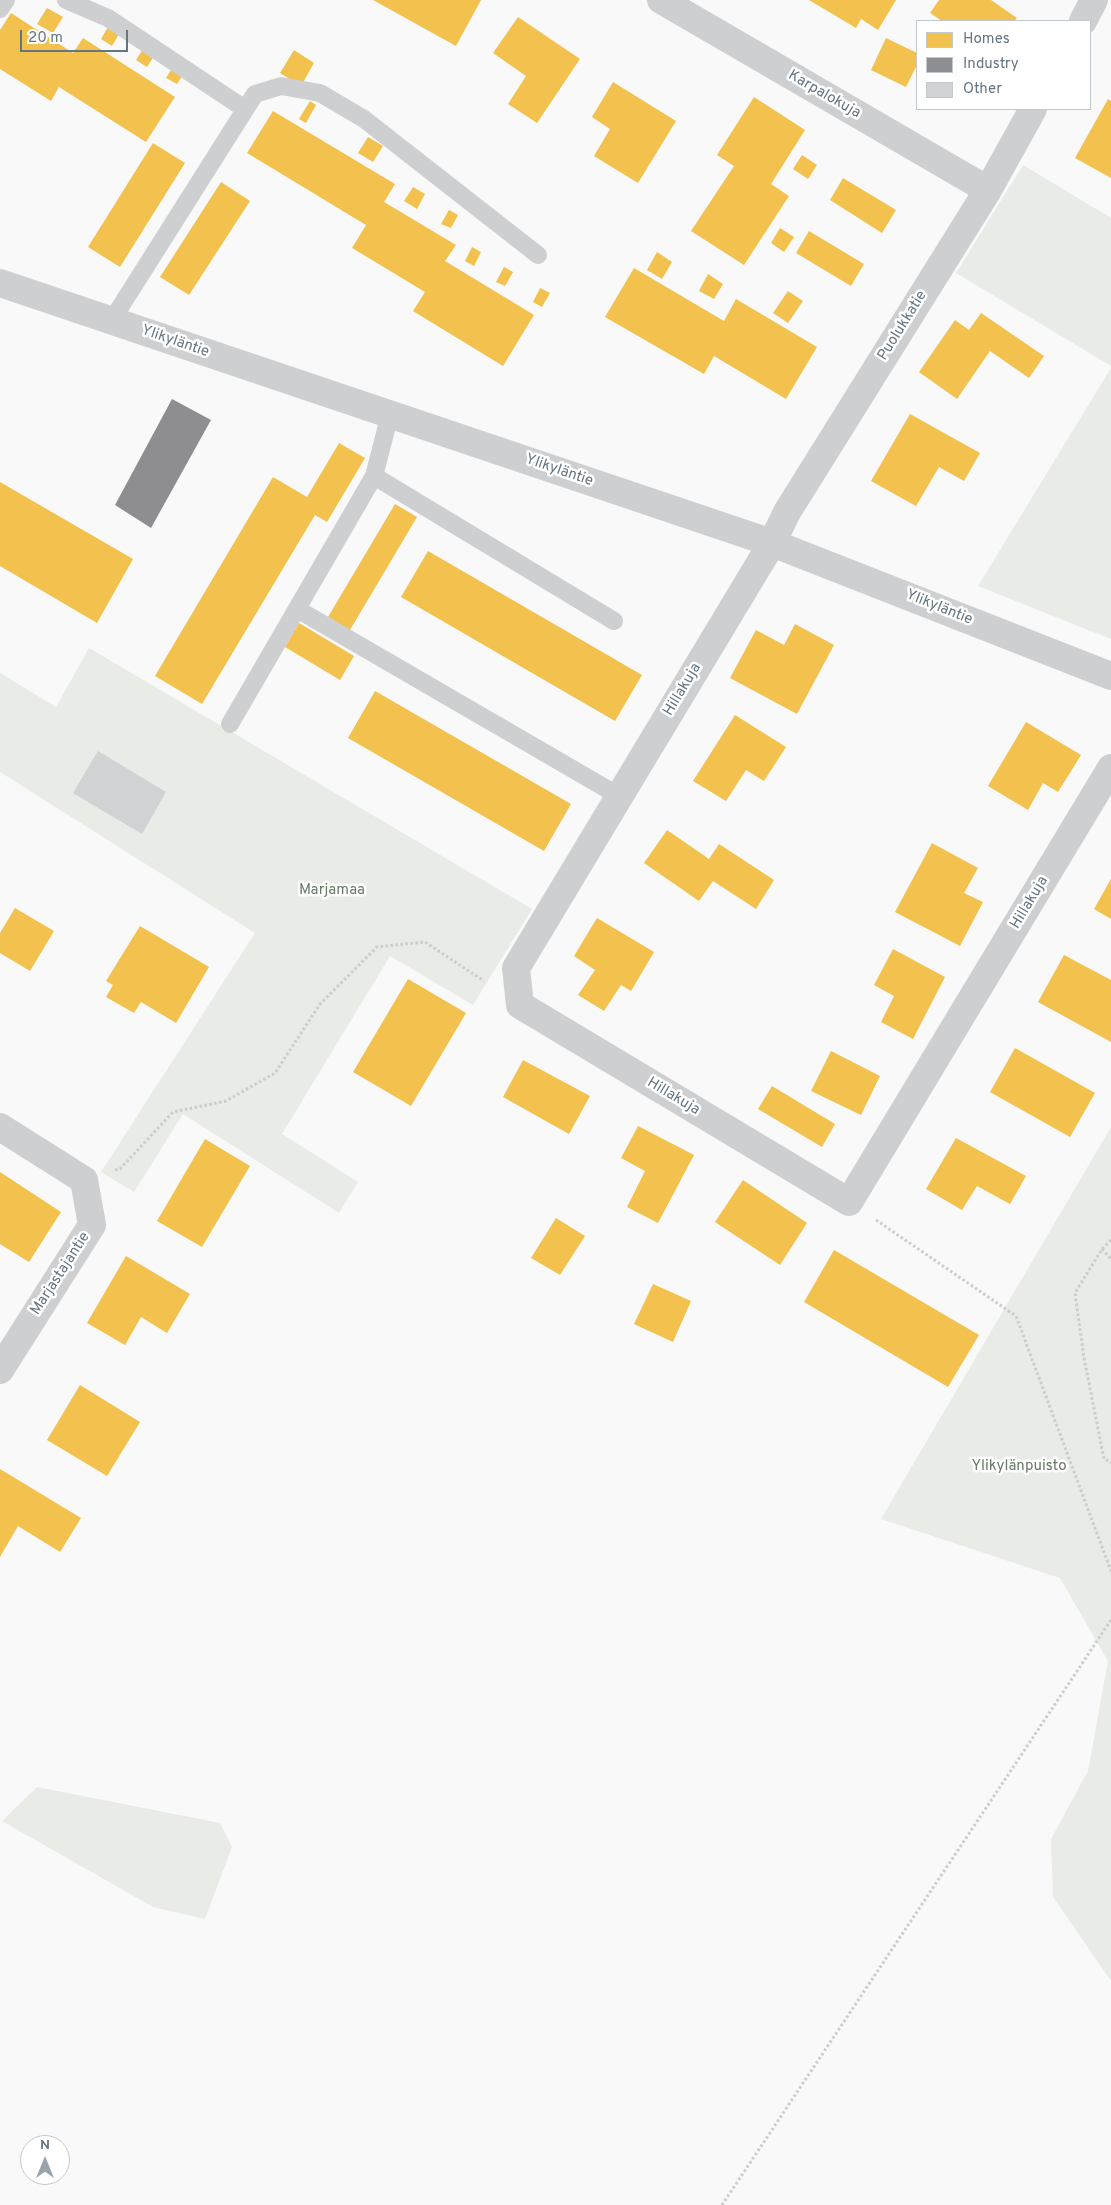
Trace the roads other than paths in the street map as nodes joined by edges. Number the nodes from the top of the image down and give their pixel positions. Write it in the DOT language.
graph roads {
  1 [pos="6,0"];
  2 [pos="66,0"];
  3 [pos="661,0"];
  4 [pos="1094,0"];
  5 [pos="0,9"];
  6 [pos="1083,20"];
  7 [pos="246,109"];
  8 [pos="1032,110"];
  9 [pos="988,190"];
  10 [pos="538,255"];
  11 [pos="0,283"];
  12 [pos="112,320"];
  13 [pos="390,414"];
  14 [pos="374,476"];
  15 [pos="772,543"];
  16 [pos="297,609"];
  17 [pos="614,621"];
  18 [pos="1111,676"];
  19 [pos="230,724"];
  20 [pos="1111,768"];
  21 [pos="619,796"];
  22 [pos="0,1127"];
  23 [pos="0,1370"];
  1 -- 5 [label="lane"];
  2 -- 7 [label="lane"];
  3 -- 9 [label="street, Karpalokuja"];
  4 -- 6 [label="street"];
  7 -- 10 [label="lane"];
  7 -- 12 [label="lane"];
  8 -- 9 [label="street, Puolukkatie"];
  9 -- 15 [label="street, Puolukkatie"];
  11 -- 12 [label="street, Ylikyläntie"];
  12 -- 13 [label="street, Ylikyläntie"];
  13 -- 14 [label="lane"];
  13 -- 15 [label="street, Ylikyläntie"];
  14 -- 16 [label="lane"];
  14 -- 17 [label="lane"];
  15 -- 18 [label="street, Ylikyläntie"];
  15 -- 21 [label="street, Hillakuja"];
  16 -- 19 [label="lane"];
  16 -- 21 [label="lane"];
  20 -- 21 [label="street, Hillakuja"];
  22 -- 23 [label="street, Marjastajantie"];
}
